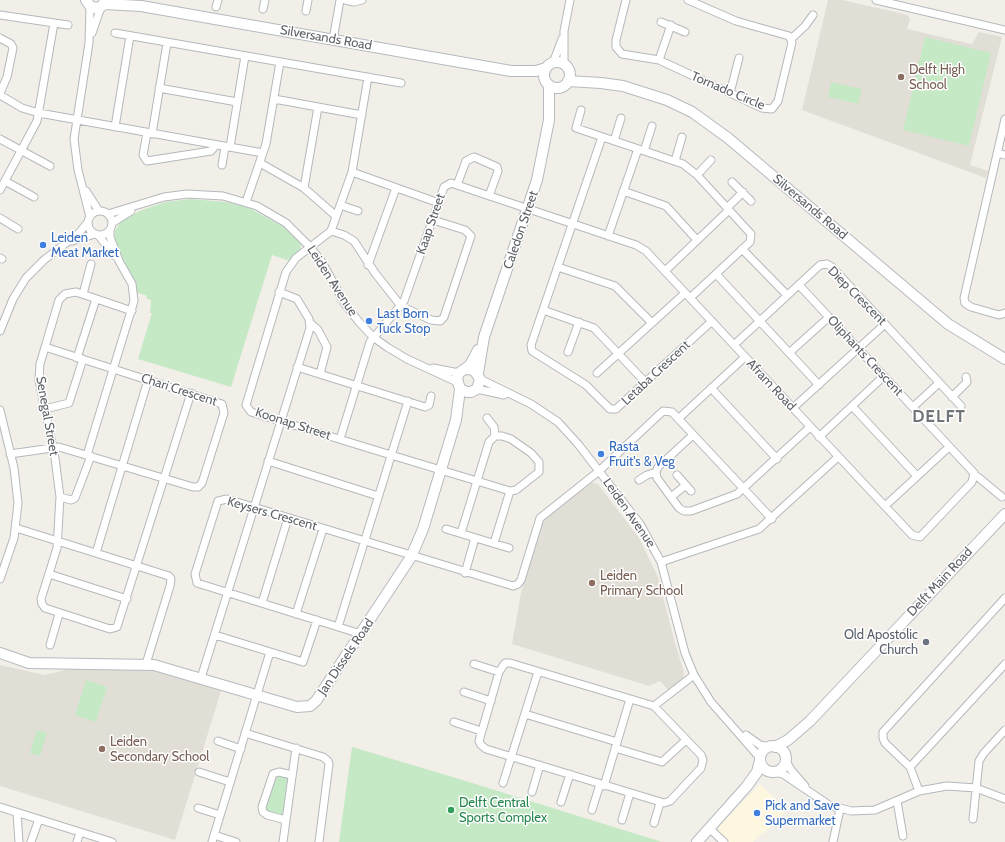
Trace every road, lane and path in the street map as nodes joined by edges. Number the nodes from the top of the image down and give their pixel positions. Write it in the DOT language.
graph roads {
  1 [pos="124,0"];
  2 [pos="265,0"];
  3 [pos="308,0"];
  4 [pos="340,0"];
  5 [pos="345,0"];
  6 [pos="362,0"];
  7 [pos="570,0"];
  8 [pos="626,0"];
  9 [pos="688,0"];
  10 [pos="876,0"];
  11 [pos="87,2"];
  12 [pos="703,3"];
  13 [pos="104,4"];
  14 [pos="141,6"];
  15 [pos="263,9"];
  16 [pos="306,11"];
  17 [pos="0,15"];
  18 [pos="813,15"];
  19 [pos="661,22"];
  20 [pos="54,23"];
  21 [pos="68,25"];
  22 [pos="671,25"];
  23 [pos="1005,30"];
  24 [pos="564,31"];
  25 [pos="685,32"];
  26 [pos="115,33"];
  27 [pos="130,36"];
  28 [pos="0,38"];
  29 [pos="791,39"];
  30 [pos="333,40"];
  31 [pos="89,43"];
  32 [pos="167,43"];
  33 [pos="245,56"];
  34 [pos="739,58"];
  35 [pos="659,60"];
  36 [pos="280,62"];
  37 [pos="549,65"];
  38 [pos="566,67"];
  39 [pos="512,71"];
  40 [pos="368,77"];
  41 [pos="602,82"];
  42 [pos="401,83"];
  43 [pos="547,83"];
  44 [pos="565,84"];
  45 [pos="159,88"];
  46 [pos="730,93"];
  47 [pos="0,94"];
  48 [pos="274,99"];
  49 [pos="237,102"];
  50 [pos="318,107"];
  51 [pos="581,110"];
  52 [pos="39,113"];
  53 [pos="362,115"];
  54 [pos="621,118"];
  55 [pos="1005,119"];
  56 [pos="76,120"];
  57 [pos="549,120"];
  58 [pos="652,126"];
  59 [pos="115,127"];
  60 [pos="149,133"];
  61 [pos="602,137"];
  62 [pos="682,137"];
  63 [pos="0,139"];
  64 [pos="614,141"];
  65 [pos="216,145"];
  66 [pos="227,147"];
  67 [pos="21,150"];
  68 [pos="641,150"];
  69 [pos="263,153"];
  70 [pos="997,153"];
  71 [pos="1005,155"];
  72 [pos="711,160"];
  73 [pos="675,161"];
  74 [pos="260,163"];
  75 [pos="222,165"];
  76 [pos="50,166"];
  77 [pos="352,172"];
  78 [pos="697,175"];
  79 [pos="732,182"];
  80 [pos="2,184"];
  81 [pos="457,185"];
  82 [pos="82,186"];
  83 [pos="304,188"];
  84 [pos="396,188"];
  85 [pos="623,191"];
  86 [pos="743,192"];
  87 [pos="490,196"];
  88 [pos="34,197"];
  89 [pos="751,201"];
  90 [pos="246,202"];
  91 [pos="439,203"];
  92 [pos="141,204"];
  93 [pos="340,205"];
  94 [pos="528,209"];
  95 [pos="728,209"];
  96 [pos="99,211"];
  97 [pos="358,211"];
  98 [pos="108,214"];
  99 [pos="336,216"];
  100 [pos="0,218"];
  101 [pos="89,219"];
  102 [pos="433,220"];
  103 [pos="573,224"];
  104 [pos="111,226"];
  105 [pos="18,229"];
  106 [pos="331,231"];
  107 [pos="97,235"];
  108 [pos="608,236"];
  109 [pos="697,240"];
  110 [pos="64,244"];
  111 [pos="310,247"];
  112 [pos="742,249"];
  113 [pos="119,261"];
  114 [pos="91,264"];
  115 [pos="368,265"];
  116 [pos="558,267"];
  117 [pos="665,271"];
  118 [pos="716,274"];
  119 [pos="799,285"];
  120 [pos="279,292"];
  121 [pos="83,294"];
  122 [pos="787,295"];
  123 [pos="688,296"];
  124 [pos="96,299"];
  125 [pos="401,306"];
  126 [pos="543,310"];
  127 [pos="132,311"];
  128 [pos="1005,313"];
  129 [pos="829,317"];
  130 [pos="712,321"];
  131 [pos="759,321"];
  132 [pos="579,322"];
  133 [pos="310,323"];
  134 [pos="652,323"];
  135 [pos="885,324"];
  136 [pos="0,331"];
  137 [pos="373,337"];
  138 [pos="484,337"];
  139 [pos="734,345"];
  140 [pos="45,347"];
  141 [pos="858,348"];
  142 [pos="568,352"];
  143 [pos="789,353"];
  144 [pos="618,354"];
  145 [pos="745,357"];
  146 [pos="80,358"];
  147 [pos="1005,359"];
  148 [pos="297,367"];
  149 [pos="114,369"];
  150 [pos="597,373"];
  151 [pos="320,374"];
  152 [pos="884,376"];
  153 [pos="966,377"];
  154 [pos="460,378"];
  155 [pos="148,380"];
  156 [pos="477,383"];
  157 [pos="646,383"];
  158 [pos="939,383"];
  159 [pos="356,385"];
  160 [pos="819,385"];
  161 [pos="711,388"];
  162 [pos="191,393"];
  163 [pos="432,396"];
  164 [pos="952,397"];
  165 [pos="408,401"];
  166 [pos="852,406"];
  167 [pos="961,406"];
  168 [pos="913,407"];
  169 [pos="793,408"];
  170 [pos="45,409"];
  171 [pos="0,410"];
  172 [pos="487,418"];
  173 [pos="678,419"];
  174 [pos="456,420"];
  175 [pos="281,421"];
  176 [pos="810,427"];
  177 [pos="693,435"];
  178 [pos="495,436"];
  179 [pos="819,436"];
  180 [pos="340,439"];
  181 [pos="53,447"];
  182 [pos="949,447"];
  183 [pos="10,454"];
  184 [pos="391,455"];
  185 [pos="89,456"];
  186 [pos="838,457"];
  187 [pos="777,459"];
  188 [pos="268,462"];
  189 [pos="122,466"];
  190 [pos="441,470"];
  191 [pos="599,471"];
  192 [pos="656,472"];
  193 [pos="677,475"];
  194 [pos="917,476"];
  195 [pos="974,476"];
  196 [pos="164,479"];
  197 [pos="640,480"];
  198 [pos="477,481"];
  199 [pos="744,489"];
  200 [pos="510,491"];
  201 [pos="378,496"];
  202 [pos="60,497"];
  203 [pos="672,497"];
  204 [pos="1002,497"];
  205 [pos="885,506"];
  206 [pos="254,508"];
  207 [pos="1005,514"];
  208 [pos="288,518"];
  209 [pos="772,519"];
  210 [pos="16,528"];
  211 [pos="323,529"];
  212 [pos="446,529"];
  213 [pos="461,533"];
  214 [pos="475,538"];
  215 [pos="58,541"];
  216 [pos="364,542"];
  217 [pos="494,544"];
  218 [pos="509,548"];
  219 [pos="96,552"];
  220 [pos="412,557"];
  221 [pos="661,562"];
  222 [pos="137,566"];
  223 [pos="466,573"];
  224 [pos="49,574"];
  225 [pos="0,579"];
  226 [pos="228,593"];
  227 [pos="1005,598"];
  228 [pos="127,599"];
  229 [pos="262,603"];
  230 [pos="59,614"];
  231 [pos="296,614"];
  232 [pos="317,620"];
  233 [pos="338,627"];
  234 [pos="361,634"];
  235 [pos="215,635"];
  236 [pos="50,645"];
  237 [pos="270,652"];
  238 [pos="0,653"];
  239 [pos="0,659"];
  240 [pos="19,661"];
  241 [pos="146,664"];
  242 [pos="474,664"];
  243 [pos="1005,664"];
  244 [pos="499,672"];
  245 [pos="538,672"];
  246 [pos="694,675"];
  247 [pos="202,678"];
  248 [pos="464,692"];
  249 [pos="256,696"];
  250 [pos="630,699"];
  251 [pos="491,701"];
  252 [pos="654,706"];
  253 [pos="525,714"];
  254 [pos="810,721"];
  255 [pos="454,722"];
  256 [pos="732,724"];
  257 [pos="1005,730"];
  258 [pos="481,731"];
  259 [pos="245,733"];
  260 [pos="686,740"];
  261 [pos="218,741"];
  262 [pos="616,745"];
  263 [pos="772,747"];
  264 [pos="296,748"];
  265 [pos="240,749"];
  266 [pos="512,756"];
  267 [pos="760,759"];
  268 [pos="786,759"];
  269 [pos="540,765"];
  270 [pos="910,766"];
  271 [pos="773,771"];
  272 [pos="199,772"];
  273 [pos="570,774"];
  274 [pos="292,775"];
  275 [pos="230,782"];
  276 [pos="503,783"];
  277 [pos="602,785"];
  278 [pos="976,788"];
  279 [pos="919,791"];
  280 [pos="532,792"];
  281 [pos="630,794"];
  282 [pos="813,795"];
  283 [pos="1005,799"];
  284 [pos="736,801"];
  285 [pos="897,801"];
  286 [pos="561,802"];
  287 [pos="660,803"];
  288 [pos="0,807"];
  289 [pos="198,808"];
  290 [pos="840,809"];
  291 [pos="592,810"];
  292 [pos="18,813"];
  293 [pos="220,815"];
  294 [pos="39,819"];
  295 [pos="973,819"];
  296 [pos="286,820"];
  297 [pos="622,820"];
  298 [pos="654,823"];
  299 [pos="710,829"];
  300 [pos="80,832"];
  301 [pos="903,836"];
  302 [pos="213,839"];
  303 [pos="19,842"];
  304 [pos="31,842"];
  305 [pos="77,842"];
  306 [pos="112,842"];
  307 [pos="236,842"];
  308 [pos="283,842"];
  309 [pos="319,842"];
  310 [pos="697,842"];
  311 [pos="724,842"];
  312 [pos="833,842"];
  1 -- 14 [label="street, Silversands Road"];
  2 -- 15 [label="street"];
  3 -- 16 [label="street"];
  4 -- 30 [label="street"];
  5 -- 6 [label="street"];
  7 -- 24 [label="street"];
  8 -- 35 [label="street, Tornado Circle"];
  9 -- 12 [label="street"];
  10 -- 23 [label="street"];
  11 -- 13 [label="street, Silversands Road"];
  11 -- 31 [label="street"];
  12 -- 29 [label="street"];
  13 -- 14 [label="street, Silversands Road"];
  13 -- 31 [label="street"];
  14 -- 30 [label="street, Silversands Road"];
  17 -- 20 [label="street"];
  18 -- 29 [label="street"];
  19 -- 22 [label="street"];
  20 -- 21 [label="street"];
  20 -- 52 [label="street"];
  22 -- 25 [label="street"];
  22 -- 35 [label="street"];
  24 -- 37 [label="street"];
  24 -- 38 [label="street"];
  26 -- 27 [label="street"];
  27 -- 32 [label="street"];
  27 -- 59 [label="street"];
  28 -- 47 [label="street"];
  29 -- 46 [label="street, Tornado Circle"];
  30 -- 39 [label="street, Silversands Road"];
  31 -- 56 [label="street"];
  32 -- 33 [label="street"];
  32 -- 45 [label="street"];
  33 -- 36 [label="street"];
  33 -- 49 [label="street"];
  34 -- 46 [label="street"];
  35 -- 46 [label="street, Tornado Circle"];
  36 -- 40 [label="street"];
  36 -- 48 [label="street"];
  37 -- 38 [label="street"];
  37 -- 39 [label="street, Silversands Road"];
  37 -- 43 [label="street"];
  38 -- 41 [label="street, Silversands Road"];
  38 -- 44 [label="street"];
  39 -- 43 [label="street, Silversands Road"];
  40 -- 42 [label="street"];
  40 -- 53 [label="street"];
  41 -- 44 [label="street, Silversands Road"];
  41 -- 147 [label="street, Silversands Road"];
  43 -- 44 [label="street"];
  43 -- 57 [label="street, Caledon Street"];
  44 -- 57 [label="street, Caledon Street"];
  45 -- 49 [label="street"];
  45 -- 60 [label="street"];
  47 -- 52 [label="street"];
  48 -- 50 [label="street"];
  48 -- 69 [label="street"];
  49 -- 66 [label="street"];
  50 -- 53 [label="street"];
  50 -- 83 [label="street"];
  51 -- 61 [label="street"];
  52 -- 56 [label="street"];
  52 -- 67 [label="street"];
  53 -- 77 [label="street"];
  54 -- 64 [label="street"];
  55 -- 70 [label="street"];
  56 -- 59 [label="street"];
  56 -- 82 [label="street"];
  57 -- 94 [label="street, Caledon Street"];
  58 -- 68 [label="street"];
  59 -- 60 [label="street"];
  60 -- 65 [label="street"];
  60 -- 65 [label="street"];
  61 -- 64 [label="street"];
  61 -- 103 [label="street, Letaba Crescent"];
  62 -- 73 [label="street"];
  63 -- 67 [label="street"];
  64 -- 68 [label="street"];
  65 -- 66 [label="street"];
  66 -- 69 [label="street"];
  66 -- 75 [label="street"];
  67 -- 76 [label="street"];
  67 -- 80 [label="street"];
  68 -- 73 [label="street"];
  68 -- 85 [label="street"];
  69 -- 74 [label="street"];
  70 -- 71 [label="street"];
  70 -- 128 [label="street"];
  72 -- 78 [label="street"];
  73 -- 78 [label="street"];
  74 -- 83 [label="street"];
  74 -- 90 [label="street"];
  77 -- 84 [label="street"];
  77 -- 93 [label="street"];
  78 -- 95 [label="street"];
  79 -- 86 [label="street"];
  80 -- 88 [label="street"];
  81 -- 87 [label="street, Kaap Street"];
  81 -- 87 [label="street"];
  81 -- 91 [label="street, Kaap Street"];
  82 -- 96 [label="street"];
  82 -- 101 [label="street"];
  83 -- 99 [label="street"];
  84 -- 91 [label="street"];
  84 -- 115 [label="street"];
  85 -- 108 [label="street"];
  85 -- 109 [label="street"];
  86 -- 89 [label="street"];
  86 -- 95 [label="street"];
  87 -- 94 [label="street, Kaap Street"];
  90 -- 92 [label="street, Leiden Avenue"];
  90 -- 111 [label="street, Leiden Avenue"];
  91 -- 102 [label="street, Kaap Street"];
  92 -- 98 [label="street, Leiden Avenue"];
  92 -- 104 [label="street, Leiden Avenue"];
  93 -- 97 [label="street"];
  93 -- 99 [label="street"];
  94 -- 103 [label="street, Afram Road"];
  94 -- 138 [label="street, Caledon Street"];
  95 -- 109 [label="street"];
  95 -- 112 [label="street"];
  96 -- 98 [label="street"];
  96 -- 101 [label="street"];
  98 -- 104 [label="street"];
  99 -- 106 [label="street"];
  100 -- 105 [label="street"];
  101 -- 107 [label="street"];
  101 -- 110 [label="street"];
  102 -- 125 [label="street, Kaap Street"];
  102 -- 125 [label="street"];
  103 -- 108 [label="street, Afram Road"];
  103 -- 116 [label="street, Letaba Crescent"];
  104 -- 107 [label="street"];
  104 -- 113 [label="street"];
  106 -- 111 [label="street, Koonap Street"];
  106 -- 115 [label="street"];
  107 -- 110 [label="street"];
  107 -- 113 [label="street"];
  108 -- 117 [label="street, Afram Road"];
  109 -- 117 [label="street"];
  110 -- 136 [label="street"];
  111 -- 120 [label="street, Koonap Street"];
  111 -- 137 [label="street, Leiden Avenue"];
  112 -- 118 [label="street"];
  112 -- 122 [label="street"];
  113 -- 127 [label="street"];
  114 -- 121 [label="street"];
  115 -- 125 [label="street"];
  116 -- 126 [label="street, Letaba Crescent"];
  116 -- 134 [label="street"];
  117 -- 123 [label="street, Afram Road"];
  118 -- 123 [label="street"];
  118 -- 131 [label="street"];
  119 -- 122 [label="street, Diep Crescent"];
  119 -- 129 [label="street, Oliphants Crescent"];
  119 -- 135 [label="street, Diep Crescent"];
  120 -- 133 [label="street"];
  120 -- 175 [label="street, Koonap Street"];
  121 -- 124 [label="street, Senegal Street"];
  121 -- 140 [label="street, Senegal Street"];
  122 -- 131 [label="street, Diep Crescent"];
  123 -- 130 [label="street, Afram Road"];
  123 -- 134 [label="street"];
  124 -- 127 [label="street, Senegal Street"];
  124 -- 146 [label="street"];
  125 -- 137 [label="street, Kaap Street"];
  126 -- 132 [label="street"];
  126 -- 157 [label="street, Letaba Crescent"];
  127 -- 149 [label="street"];
  129 -- 141 [label="street, Oliphants Crescent"];
  129 -- 143 [label="street"];
  130 -- 139 [label="street, Afram Road"];
  130 -- 157 [label="street, Letaba Crescent"];
  131 -- 139 [label="street, Diep Crescent"];
  131 -- 143 [label="street"];
  132 -- 142 [label="street"];
  132 -- 144 [label="street"];
  133 -- 148 [label="street"];
  133 -- 151 [label="street"];
  134 -- 144 [label="street"];
  135 -- 141 [label="street"];
  135 -- 158 [label="street, Diep Crescent"];
  137 -- 154 [label="street, Leiden Avenue"];
  137 -- 159 [label="street, Kaap Street"];
  138 -- 154 [label="street, Caledon Street"];
  138 -- 156 [label="street, Caledon Street"];
  139 -- 145 [label="street, Afram Road"];
  140 -- 146 [label="street, Chari Crescent"];
  140 -- 170 [label="street, Senegal Street"];
  141 -- 152 [label="street, Oliphants Crescent"];
  141 -- 160 [label="street"];
  143 -- 160 [label="street"];
  144 -- 150 [label="street"];
  144 -- 157 [label="street"];
  145 -- 161 [label="street"];
  145 -- 169 [label="street, Afram Road"];
  146 -- 149 [label="street, Chari Crescent"];
  146 -- 170 [label="street"];
  148 -- 151 [label="street"];
  148 -- 175 [label="street"];
  149 -- 155 [label="street, Chari Crescent"];
  149 -- 185 [label="street"];
  151 -- 159 [label="street"];
  152 -- 166 [label="street"];
  152 -- 168 [label="street, Oliphants Crescent"];
  153 -- 164 [label="street"];
  154 -- 156 [label="street"];
  154 -- 156 [label="street"];
  154 -- 174 [label="street, Jan Dissels Road"];
  155 -- 162 [label="street, Chari Crescent"];
  155 -- 189 [label="street"];
  156 -- 174 [label="street, Jan Dissels Road"];
  156 -- 191 [label="street, Leiden Avenue"];
  158 -- 164 [label="street, Diep Crescent"];
  158 -- 168 [label="street"];
  159 -- 165 [label="street"];
  159 -- 180 [label="street, Kaap Street"];
  160 -- 169 [label="street"];
  161 -- 173 [label="street"];
  161 -- 187 [label="street"];
  162 -- 196 [label="street"];
  162 -- 196 [label="street, Chari Crescent"];
  163 -- 165 [label="street"];
  164 -- 167 [label="street, Diep Crescent"];
  165 -- 184 [label="street"];
  166 -- 179 [label="street"];
  166 -- 194 [label="street"];
  168 -- 182 [label="street, Oliphants Crescent"];
  169 -- 176 [label="street, Afram Road"];
  170 -- 181 [label="street, Senegal Street"];
  171 -- 183 [label="street"];
  172 -- 178 [label="street"];
  173 -- 177 [label="street"];
  173 -- 191 [label="street"];
  174 -- 190 [label="street, Jan Dissels Road"];
  175 -- 180 [label="street, Koonap Street"];
  175 -- 188 [label="street"];
  176 -- 179 [label="street, Afram Road"];
  176 -- 187 [label="street"];
  177 -- 192 [label="street"];
  177 -- 199 [label="street"];
  178 -- 198 [label="street"];
  178 -- 200 [label="street"];
  179 -- 186 [label="street, Afram Road"];
  180 -- 184 [label="street, Koonap Street"];
  181 -- 183 [label="street"];
  181 -- 185 [label="street, Chari Crescent"];
  181 -- 202 [label="street, Senegal Street"];
  182 -- 194 [label="street"];
  182 -- 195 [label="street, Oliphants Crescent"];
  183 -- 210 [label="street"];
  184 -- 190 [label="street, Koonap Street"];
  184 -- 201 [label="street"];
  185 -- 189 [label="street, Chari Crescent"];
  185 -- 202 [label="street"];
  186 -- 205 [label="street"];
  186 -- 209 [label="street"];
  187 -- 199 [label="street"];
  188 -- 201 [label="street"];
  188 -- 206 [label="street"];
  189 -- 196 [label="street, Chari Crescent"];
  189 -- 219 [label="street"];
  190 -- 198 [label="street, Koonap Street"];
  190 -- 220 [label="street, Jan Dissels Road"];
  191 -- 221 [label="street, Leiden Avenue"];
  191 -- 223 [label="street, Keysers Crescent"];
  192 -- 197 [label="street"];
  192 -- 203 [label="street"];
  193 -- 203 [label="street"];
  194 -- 205 [label="street"];
  195 -- 204 [label="street, Oliphants Crescent"];
  195 -- 205 [label="street"];
  196 -- 222 [label="street"];
  198 -- 200 [label="street"];
  198 -- 213 [label="street"];
  199 -- 203 [label="street"];
  199 -- 209 [label="street"];
  200 -- 217 [label="street"];
  201 -- 216 [label="street"];
  202 -- 215 [label="street, Senegal Street"];
  206 -- 208 [label="street, Keysers Crescent"];
  206 -- 226 [label="street"];
  206 -- 226 [label="street, Keysers Crescent"];
  207 -- 254 [label="street, Delft Main Road"];
  208 -- 211 [label="street, Keysers Crescent"];
  208 -- 229 [label="street"];
  209 -- 221 [label="street"];
  210 -- 215 [label="street"];
  210 -- 225 [label="street"];
  211 -- 216 [label="street, Keysers Crescent"];
  211 -- 231 [label="street"];
  212 -- 213 [label="street"];
  213 -- 214 [label="street"];
  214 -- 217 [label="street"];
  214 -- 223 [label="street"];
  215 -- 219 [label="street"];
  215 -- 224 [label="street, Senegal Street"];
  216 -- 220 [label="street, Keysers Crescent"];
  216 -- 233 [label="street"];
  217 -- 218 [label="street"];
  219 -- 222 [label="street"];
  220 -- 223 [label="street, Keysers Crescent"];
  220 -- 234 [label="street, Jan Dissels Road"];
  221 -- 246 [label="street, Leiden Avenue"];
  222 -- 228 [label="street"];
  222 -- 241 [label="street"];
  224 -- 228 [label="street"];
  224 -- 230 [label="street, Senegal Street"];
  226 -- 229 [label="street, Keysers Crescent"];
  226 -- 235 [label="street"];
  227 -- 270 [label="street"];
  228 -- 230 [label="street"];
  229 -- 231 [label="street, Keysers Crescent"];
  230 -- 236 [label="street"];
  231 -- 232 [label="street, Keysers Crescent"];
  232 -- 233 [label="street, Keysers Crescent"];
  232 -- 237 [label="street"];
  233 -- 234 [label="street, Keysers Crescent"];
  234 -- 249 [label="street, Jan Dissels Road"];
  235 -- 237 [label="street"];
  235 -- 247 [label="street"];
  237 -- 249 [label="street"];
  238 -- 240 [label="street, Jan Dissels Road"];
  239 -- 240 [label="street, Jan Dissels Road"];
  240 -- 241 [label="street, Jan Dissels Road"];
  241 -- 247 [label="street, Jan Dissels Road"];
  242 -- 244 [label="street"];
  243 -- 270 [label="street"];
  244 -- 245 [label="street"];
  244 -- 251 [label="street"];
  245 -- 250 [label="street"];
  245 -- 253 [label="street"];
  246 -- 252 [label="street"];
  246 -- 256 [label="street, Leiden Avenue"];
  247 -- 249 [label="street, Jan Dissels Road"];
  248 -- 251 [label="street"];
  249 -- 259 [label="street"];
  250 -- 252 [label="street"];
  250 -- 262 [label="street"];
  251 -- 258 [label="street"];
  252 -- 260 [label="street"];
  253 -- 262 [label="street"];
  253 -- 266 [label="street"];
  254 -- 263 [label="street, Delft Main Road"];
  254 -- 268 [label="street, Delft Main Road"];
  255 -- 258 [label="street"];
  256 -- 263 [label="street, Leiden Avenue"];
  256 -- 267 [label="street, Leiden Avenue"];
  257 -- 278 [label="street"];
  258 -- 266 [label="street"];
  259 -- 264 [label="street"];
  259 -- 265 [label="street"];
  260 -- 262 [label="street"];
  260 -- 287 [label="street"];
  261 -- 265 [label="street"];
  262 -- 277 [label="street"];
  263 -- 267 [label="street"];
  263 -- 268 [label="street"];
  264 -- 274 [label="street"];
  264 -- 309 [label="street"];
  265 -- 275 [label="street"];
  266 -- 269 [label="street"];
  266 -- 276 [label="street"];
  267 -- 271 [label="street"];
  267 -- 284 [label="street"];
  268 -- 271 [label="street"];
  268 -- 282 [label="street"];
  269 -- 273 [label="street"];
  269 -- 280 [label="street"];
  270 -- 279 [label="street"];
  271 -- 282 [label="street"];
  271 -- 284 [label="street"];
  272 -- 275 [label="street"];
  273 -- 277 [label="street"];
  273 -- 286 [label="street"];
  274 -- 296 [label="street"];
  274 -- 296 [label="street"];
  275 -- 293 [label="street"];
  277 -- 281 [label="street"];
  277 -- 291 [label="street"];
  278 -- 279 [label="street"];
  278 -- 283 [label="street"];
  278 -- 295 [label="street"];
  279 -- 285 [label="street"];
  281 -- 287 [label="street"];
  281 -- 297 [label="street"];
  282 -- 290 [label="street"];
  284 -- 299 [label="street"];
  285 -- 290 [label="street"];
  285 -- 301 [label="street"];
  287 -- 298 [label="street"];
  288 -- 292 [label="street"];
  289 -- 293 [label="street"];
  290 -- 312 [label="street"];
  292 -- 294 [label="street"];
  292 -- 303 [label="street"];
  293 -- 302 [label="street"];
  294 -- 300 [label="street"];
  294 -- 304 [label="street"];
  296 -- 308 [label="street"];
  299 -- 310 [label="street"];
  299 -- 311 [label="street"];
  300 -- 305 [label="street"];
  300 -- 306 [label="street"];
  302 -- 307 [label="street"];
}
